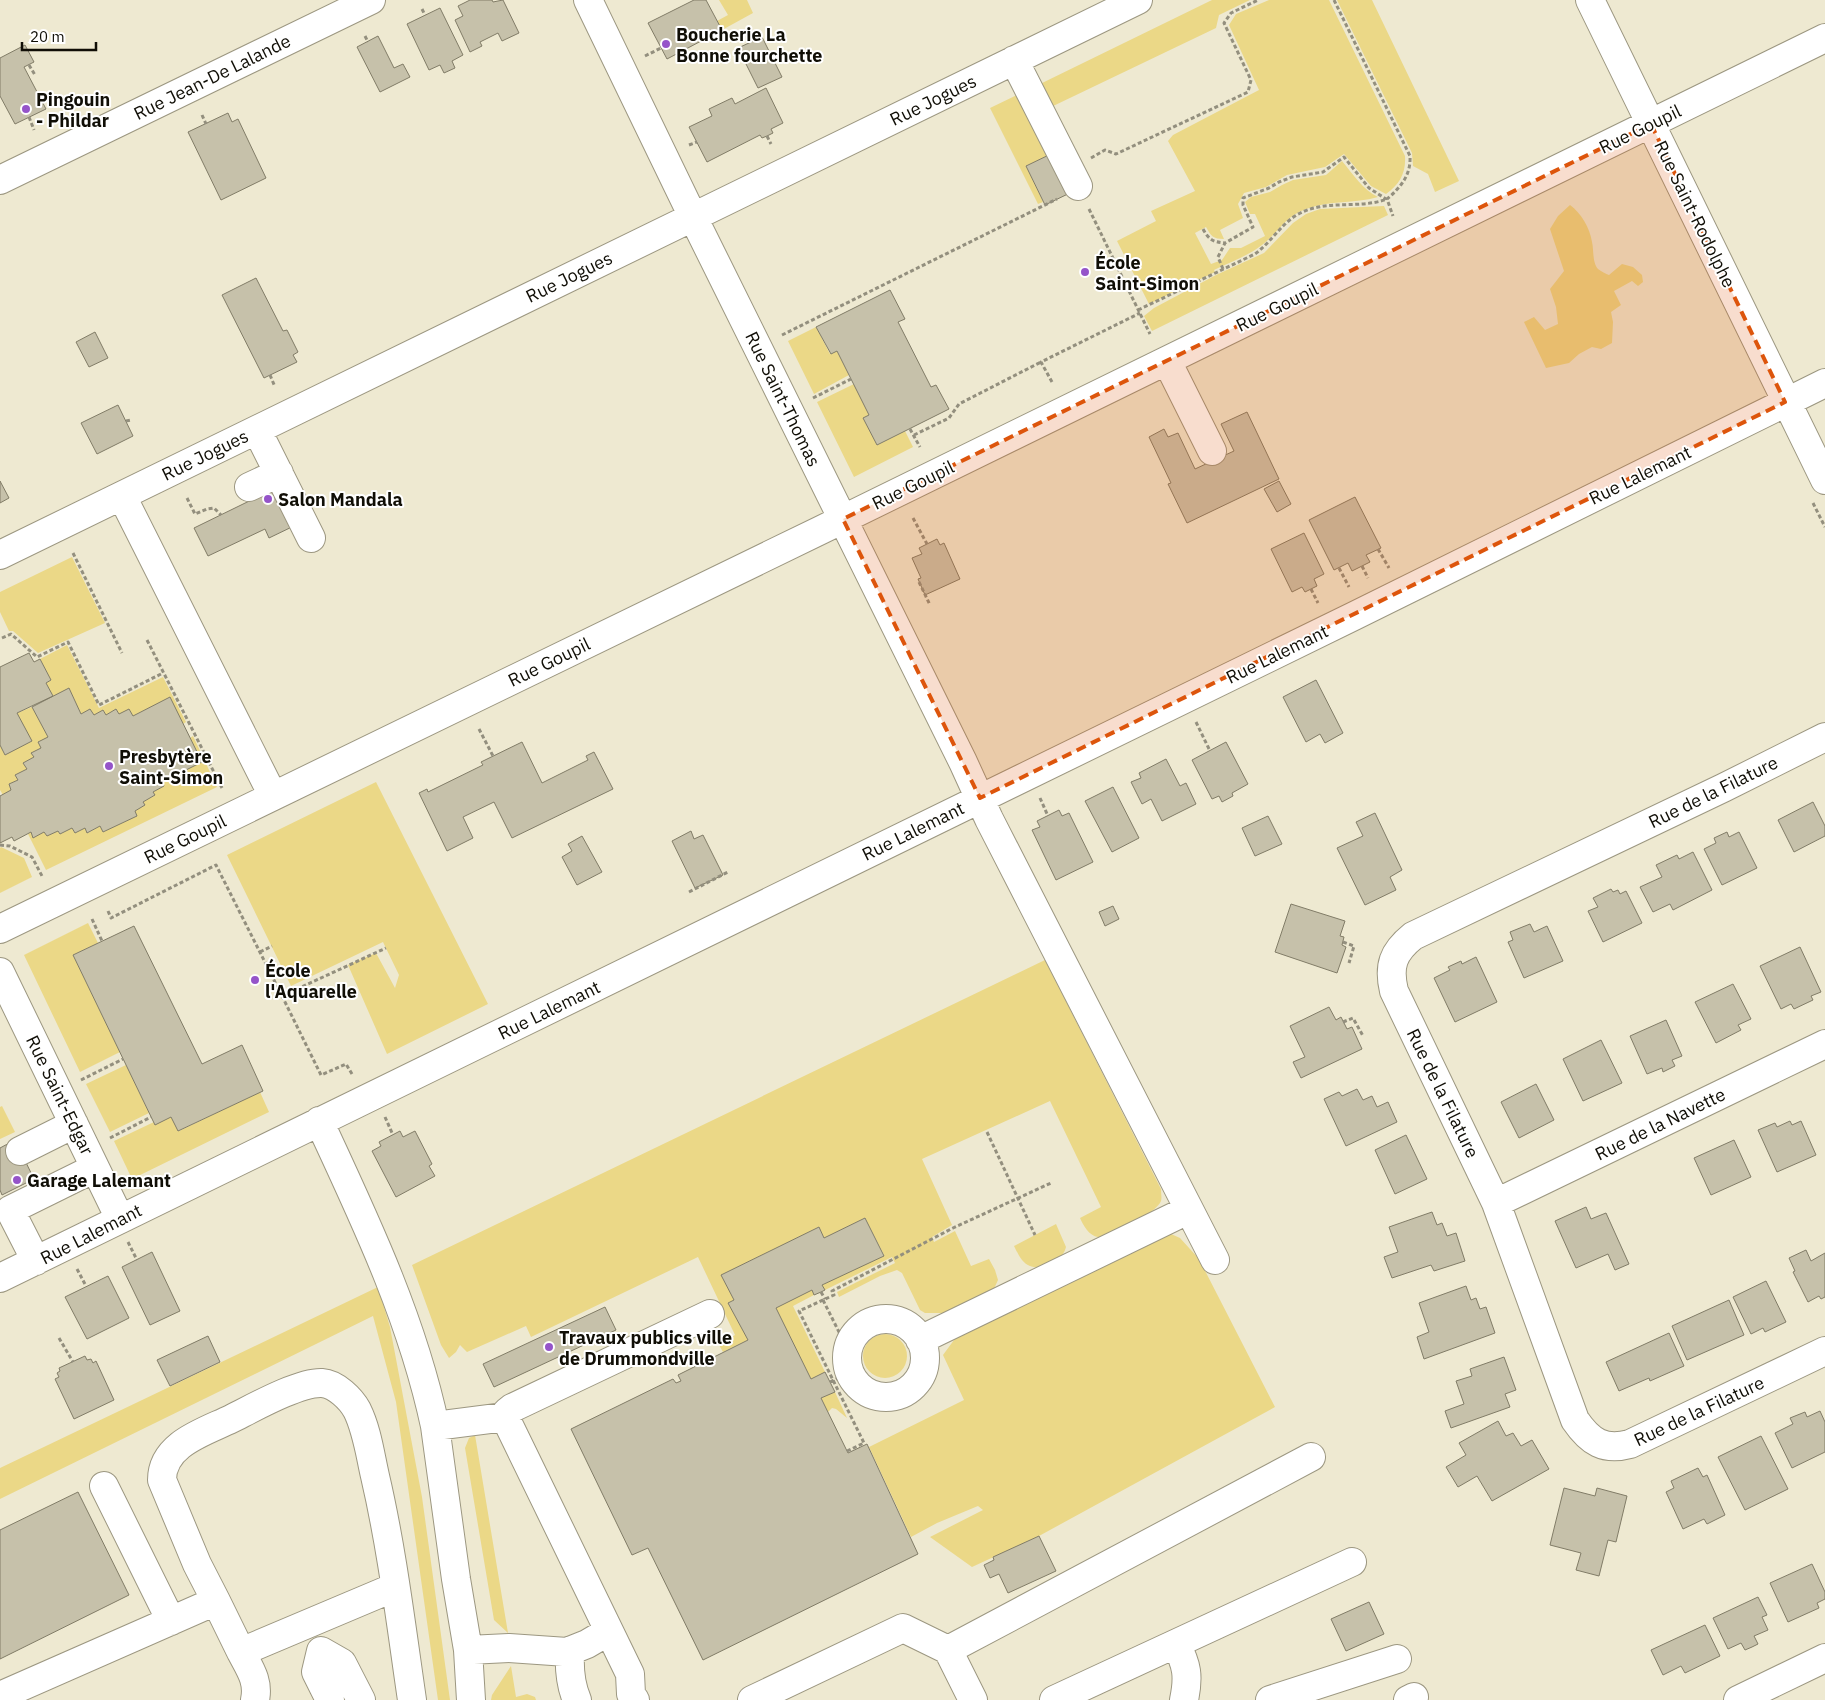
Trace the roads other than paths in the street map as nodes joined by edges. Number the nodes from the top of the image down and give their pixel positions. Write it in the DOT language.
graph roads {
  1 [pos="371,0"];
  2 [pos="588,0"];
  3 [pos="1138,0"];
  4 [pos="1590,0"];
  5 [pos="1825,38"];
  6 [pos="1014,60"];
  7 [pos="1650,124"];
  8 [pos="0,180"];
  9 [pos="1075,181"];
  10 [pos="693,217"];
  11 [pos="1167,361"];
  12 [pos="1825,383"];
  13 [pos="1786,402"];
  14 [pos="257,430"];
  15 [pos="1212,451"];
  16 [pos="279,473"];
  17 [pos="1825,480"];
  18 [pos="249,487"];
  19 [pos="122,496"];
  20 [pos="842,520"];
  21 [pos="311,538"];
  22 [pos="0,555"];
  23 [pos="1825,736"];
  24 [pos="273,796"];
  25 [pos="980,798"];
  26 [pos="0,930"];
  27 [pos="0,972"];
  28 [pos="1825,1044"];
  29 [pos="319,1121"];
  30 [pos="74,1124"];
  31 [pos="20,1150"];
  32 [pos="95,1168"];
  33 [pos="1496,1203"];
  34 [pos="10,1204"];
  35 [pos="1188,1210"];
  36 [pos="123,1229"];
  37 [pos="1215,1260"];
  38 [pos="36,1261"];
  39 [pos="0,1278"];
  40 [pos="710,1314"];
  41 [pos="920,1340"];
  42 [pos="1825,1352"];
  43 [pos="505,1417"];
  44 [pos="435,1426"];
  45 [pos="1310,1457"];
  46 [pos="104,1486"];
  47 [pos="1352,1562"];
  48 [pos="395,1588"];
  49 [pos="216,1601"];
  50 [pos="171,1621"];
  51 [pos="308,1624"];
  52 [pos="610,1631"];
  53 [pos="1176,1644"];
  54 [pos="468,1650"];
  55 [pos="948,1650"];
  56 [pos="321,1651"];
  57 [pos="570,1651"];
  58 [pos="241,1652"];
  59 [pos="1825,1658"];
  60 [pos="1397,1659"];
  61 [pos="0,1696"];
  62 [pos="572,1696"];
  63 [pos="255,1700"];
  64 [pos="330,1700"];
  65 [pos="361,1700"];
  66 [pos="412,1700"];
  67 [pos="471,1700"];
  68 [pos="634,1700"];
  69 [pos="752,1700"];
  70 [pos="973,1700"];
  71 [pos="1054,1700"];
  72 [pos="1184,1700"];
  73 [pos="1270,1700"];
  74 [pos="1738,1700"];
  1 -- 8 [label="street, Rue Jean-De Lalande"];
  2 -- 10 [label="street, Rue Saint-Thomas"];
  3 -- 6 [label="street, Rue Jogues"];
  4 -- 7 [label="street, Rue Saint-Rodolphe"];
  5 -- 7 [label="street, Rue Goupil"];
  6 -- 9 [label="street"];
  6 -- 10 [label="street, Rue Jogues"];
  7 -- 11 [label="street, Rue Goupil"];
  7 -- 13 [label="street, Rue Saint-Rodolphe"];
  10 -- 14 [label="street, Rue Jogues"];
  10 -- 20 [label="street, Rue Saint-Thomas"];
  11 -- 15 [label="street"];
  11 -- 20 [label="street, Rue Goupil"];
  12 -- 13 [label="street, Rue Lalemant"];
  13 -- 17 [label="street, Rue Saint-Rodolphe"];
  13 -- 25 [label="street, Rue Lalemant"];
  14 -- 16 [label="street"];
  14 -- 19 [label="street, Rue Jogues"];
  16 -- 18 [label="street"];
  16 -- 21 [label="street"];
  19 -- 22 [label="street, Rue Jogues"];
  19 -- 24 [label="street"];
  20 -- 24 [label="street, Rue Goupil"];
  20 -- 25 [label="street, Rue Saint-Thomas"];
  23 -- 33 [label="street, Rue de la Filature"];
  24 -- 26 [label="street, Rue Goupil"];
  25 -- 29 [label="street, Rue Lalemant"];
  25 -- 35 [label="street, Rue Saint-Thomas"];
  27 -- 30 [label="street, Rue Saint-Edgar"];
  28 -- 33 [label="street, Rue de la Navette"];
  29 -- 36 [label="street, Rue Lalemant"];
  29 -- 44 [label="street"];
  30 -- 31 [label="street"];
  30 -- 32 [label="street, Rue Saint-Edgar"];
  32 -- 34 [label="street"];
  32 -- 36 [label="street, Rue Saint-Edgar"];
  33 -- 42 [label="street, Rue de la Filature"];
  34 -- 38 [label="street"];
  35 -- 37 [label="street, Rue Saint-Thomas"];
  35 -- 41 [label="street"];
  36 -- 38 [label="street, Rue Lalemant"];
  38 -- 39 [label="street, Rue Lalemant"];
  40 -- 43 [label="street"];
  41 -- 41 [label="street"];
  43 -- 44 [label="street"];
  43 -- 52 [label="street"];
  44 -- 54 [label="street"];
  45 -- 55 [label="street"];
  46 -- 50 [label="street"];
  47 -- 53 [label="street"];
  48 -- 49 [label="street"];
  48 -- 51 [label="street"];
  48 -- 66 [label="street"];
  49 -- 50 [label="street"];
  49 -- 58 [label="street"];
  50 -- 61 [label="street"];
  51 -- 56 [label="street"];
  51 -- 58 [label="street"];
  52 -- 57 [label="street"];
  52 -- 68 [label="street"];
  53 -- 71 [label="street"];
  53 -- 72 [label="street"];
  54 -- 57 [label="street"];
  54 -- 67 [label="street"];
  55 -- 69 [label="street"];
  55 -- 70 [label="street"];
  56 -- 64 [label="street"];
  56 -- 65 [label="street"];
  57 -- 62 [label="street"];
  58 -- 63 [label="street"];
  59 -- 74 [label="street"];
  60 -- 73 [label="street"];
}
